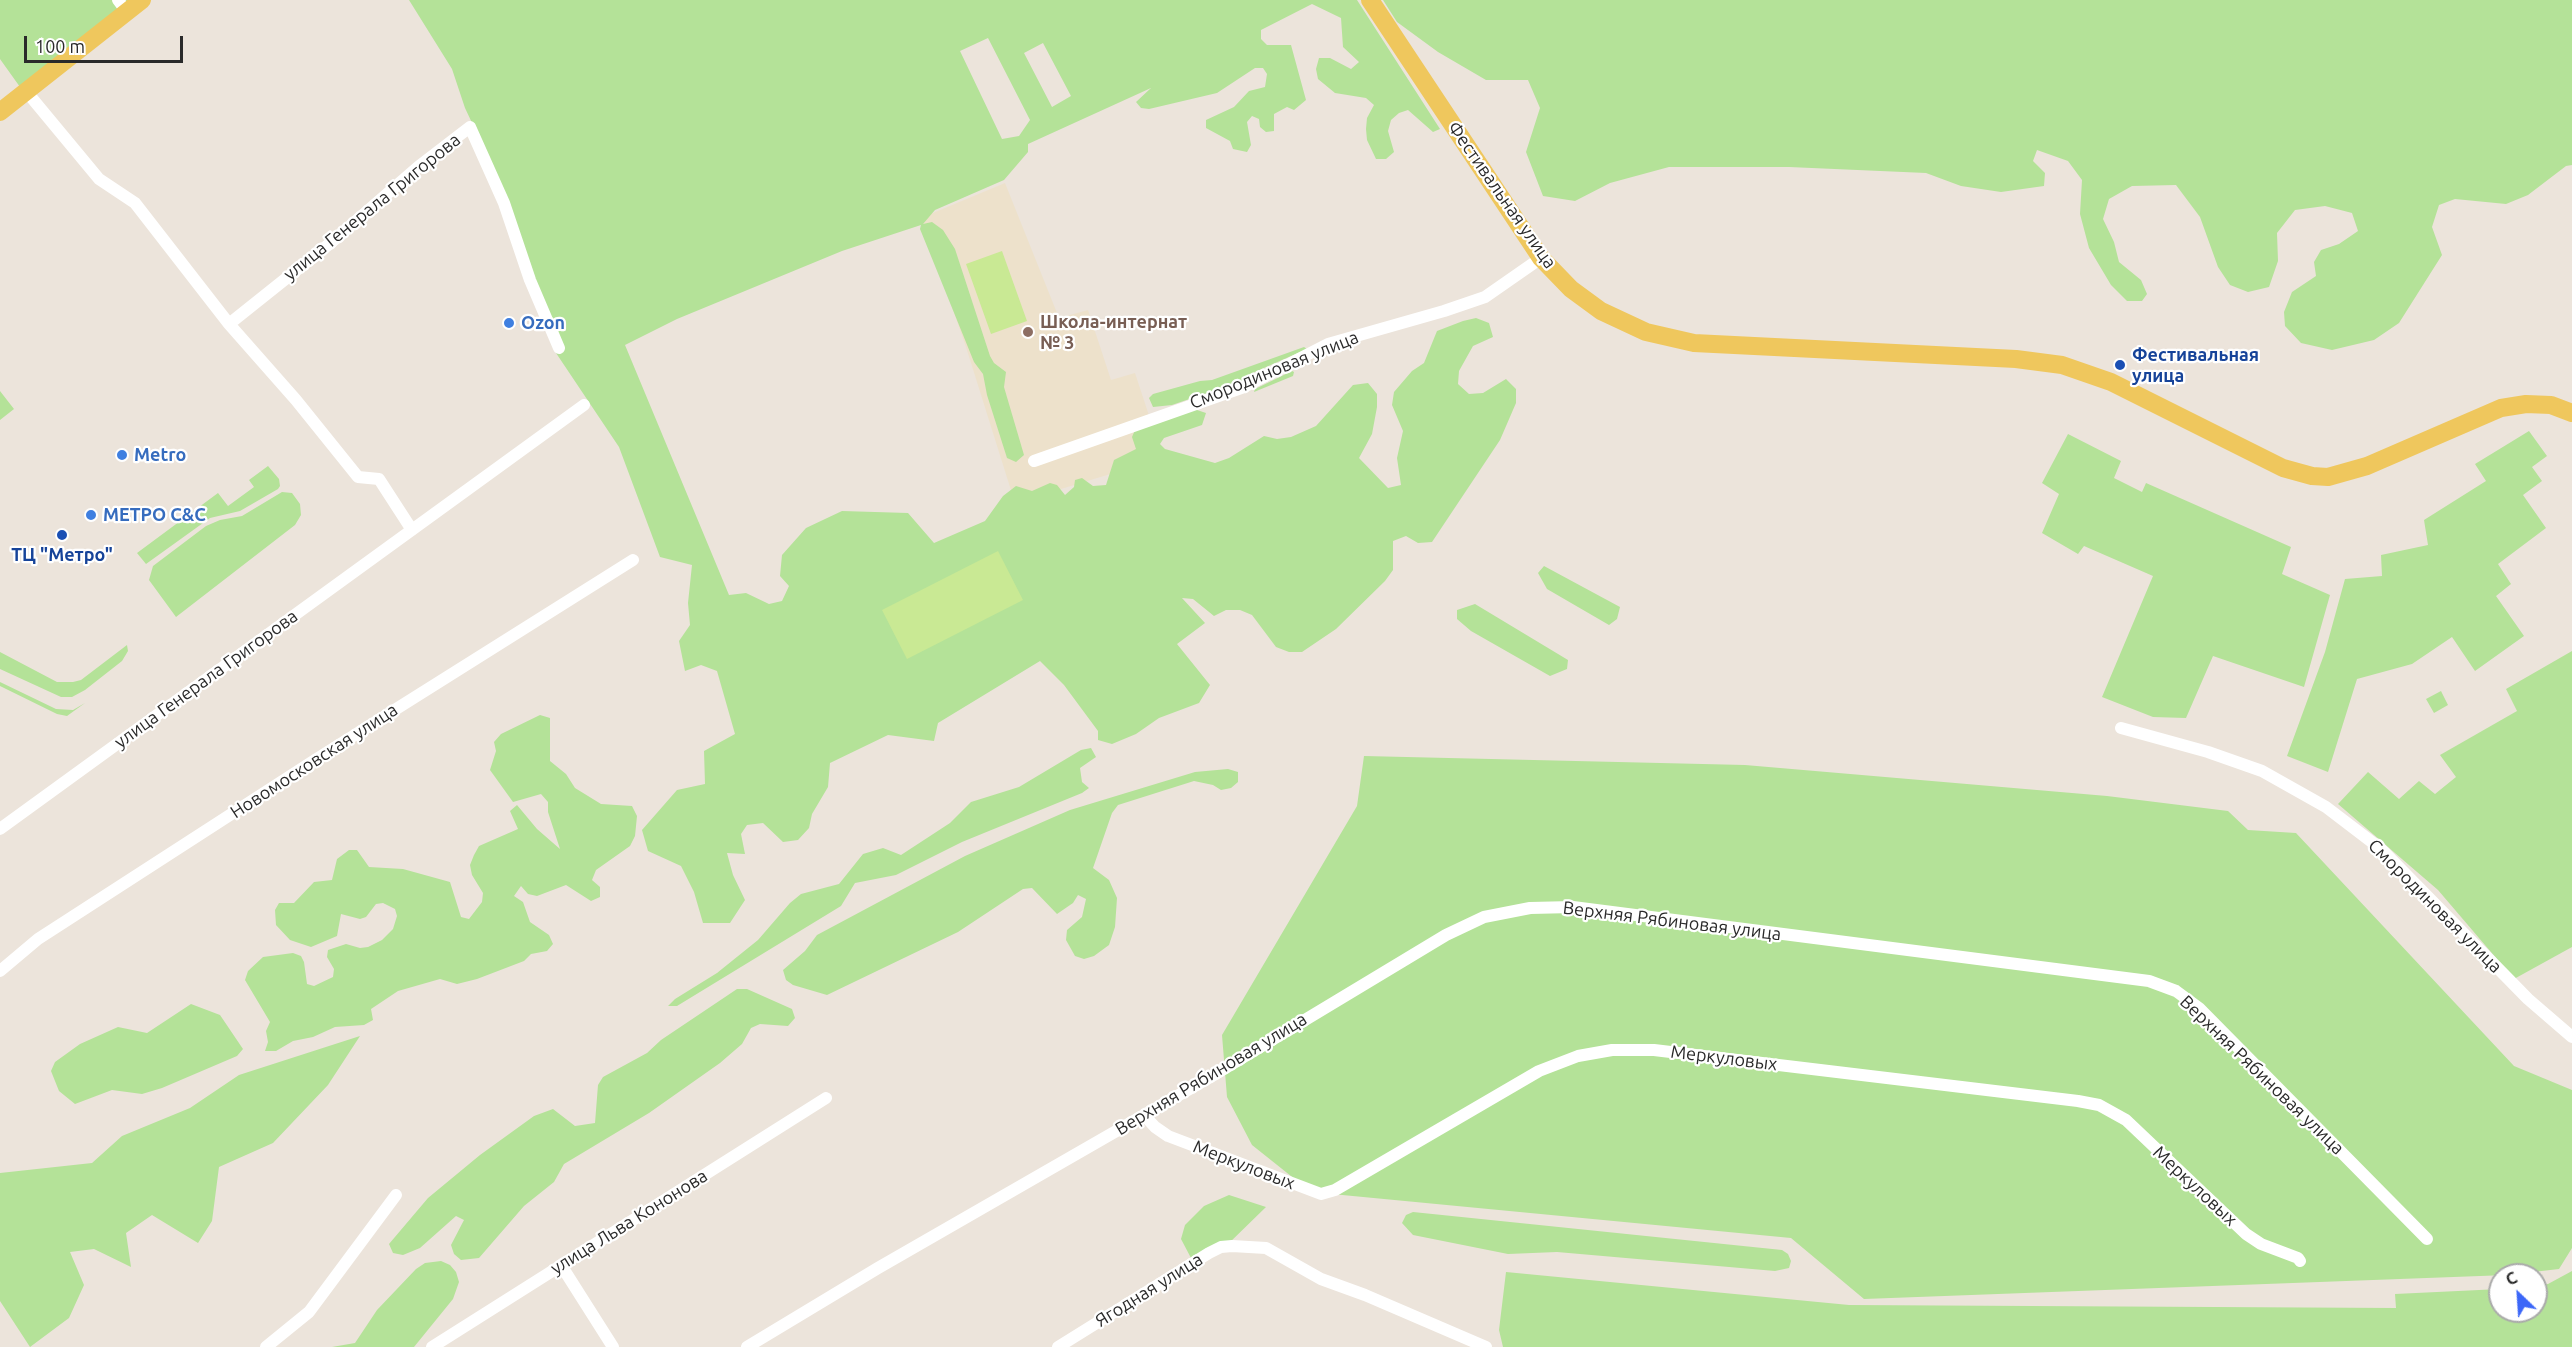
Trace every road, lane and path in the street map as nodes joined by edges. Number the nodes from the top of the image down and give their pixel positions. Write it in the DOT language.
graph roads {
  1 [pos="142,0"];
  2 [pos="1370,0"];
  3 [pos="122,6"];
  4 [pos="26,91"];
  5 [pos="0,112"];
  6 [pos="1541,258"];
  7 [pos="229,324"];
  8 [pos="559,348"];
  9 [pos="584,405"];
  10 [pos="2572,413"];
  11 [pos="1034,461"];
  12 [pos="412,530"];
  13 [pos="633,560"];
  14 [pos="2121,728"];
  15 [pos="0,829"];
  16 [pos="1,969"];
  17 [pos="2572,1037"];
  18 [pos="826,1098"];
  19 [pos="1144,1115"];
  20 [pos="396,1195"];
  21 [pos="2427,1239"];
  22 [pos="2300,1261"];
  23 [pos="561,1265"];
  24 [pos="266,1347"];
  25 [pos="432,1347"];
  26 [pos="613,1347"];
  27 [pos="747,1347"];
  28 [pos="1058,1347"];
  29 [pos="1486,1347"];
  1 -- 3 [label="main road"];
  2 -- 6 [label="main road, Фестивальная улица"];
  3 -- 4 [label="main road"];
  4 -- 5 [label="main road"];
  4 -- 7 [label="street"];
  6 -- 10 [label="main road, Фестивальная улица"];
  6 -- 11 [label="street, Смородиновая улица"];
  7 -- 8 [label="street, улица Генерала Григорова"];
  7 -- 12 [label="street"];
  9 -- 12 [label="street, улица Генерала Григорова"];
  12 -- 15 [label="street, улица Генерала Григорова"];
  13 -- 16 [label="street, Новомосковская улица"];
  14 -- 17 [label="street, Смородиновая улица"];
  18 -- 23 [label="street, улица Льва Кононова"];
  19 -- 21 [label="street, Верхняя Рябиновая улица"];
  19 -- 22 [label="street, Меркуловых"];
  19 -- 27 [label="street, Верхняя Рябиновая улица"];
  20 -- 24 [label="street"];
  23 -- 25 [label="street, улица Льва Кононова"];
  23 -- 26 [label="street"];
  28 -- 29 [label="street, Ягодная улица"];
}
